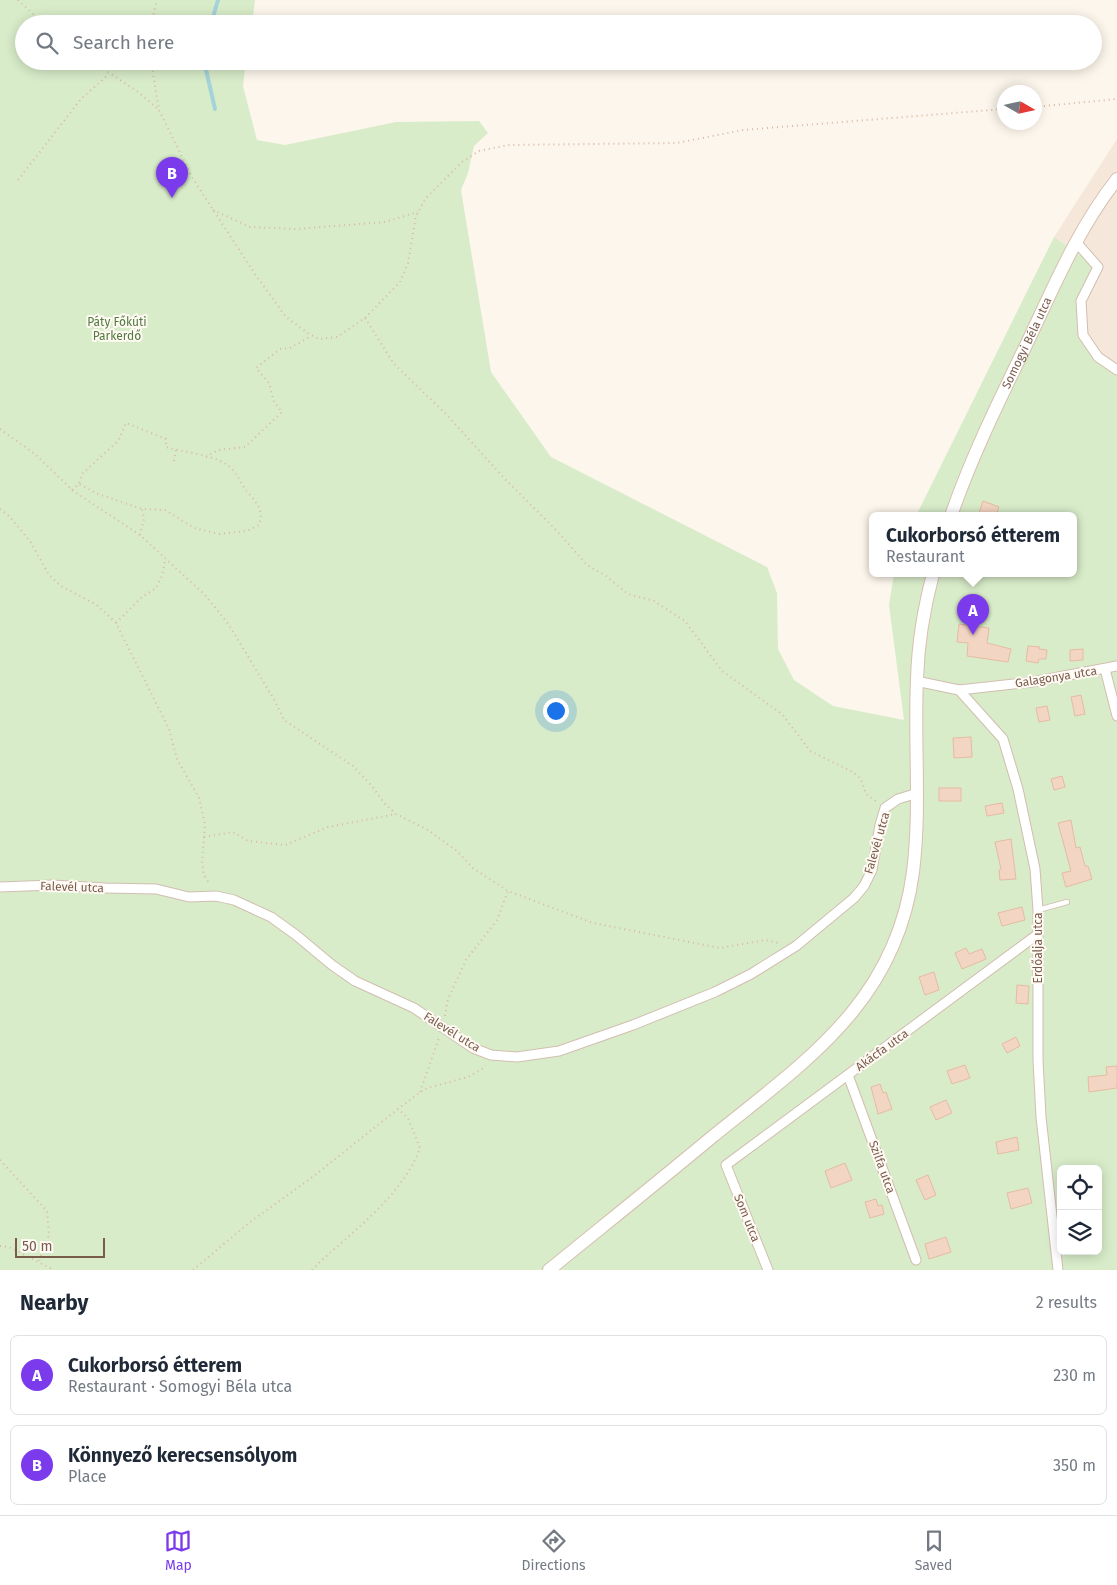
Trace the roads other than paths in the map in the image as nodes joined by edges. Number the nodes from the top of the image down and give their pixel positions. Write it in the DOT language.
graph roads {
  1 [pos="1117,179"];
  2 [pos="1076,242"];
  3 [pos="1117,370"];
  4 [pos="952,512"];
  5 [pos="932,577"];
  6 [pos="1117,666"];
  7 [pos="1105,669"];
  8 [pos="916,681"];
  9 [pos="959,690"];
  10 [pos="1117,716"];
  11 [pos="918,793"];
  12 [pos="0,887"];
  13 [pos="1066,902"];
  14 [pos="1038,910"];
  15 [pos="1038,934"];
  16 [pos="848,1075"];
  17 [pos="726,1165"];
  18 [pos="916,1260"];
  19 [pos="549,1270"];
  20 [pos="768,1270"];
  21 [pos="1058,1270"];
  1 -- 2 [label="main road, Somogyi Béla utca"];
  2 -- 3 [label="street"];
  2 -- 4 [label="main road, Somogyi Béla utca"];
  5 -- 8 [label="main road"];
  6 -- 7 [label="street"];
  7 -- 9 [label="street, Galagonya utca"];
  7 -- 10 [label="street, Galagonya utca"];
  8 -- 9 [label="street"];
  8 -- 11 [label="main road"];
  9 -- 14 [label="street, Erdőalja utca"];
  11 -- 12 [label="street, Falevél utca"];
  11 -- 19 [label="main road"];
  13 -- 14 [label="lane"];
  14 -- 15 [label="street, Erdőalja utca"];
  15 -- 16 [label="street, Akácfa utca"];
  15 -- 21 [label="street, Erdőalja utca"];
  16 -- 17 [label="street, Akácfa utca"];
  16 -- 18 [label="street, Szilfa utca"];
  17 -- 20 [label="street, Som utca"];
}
